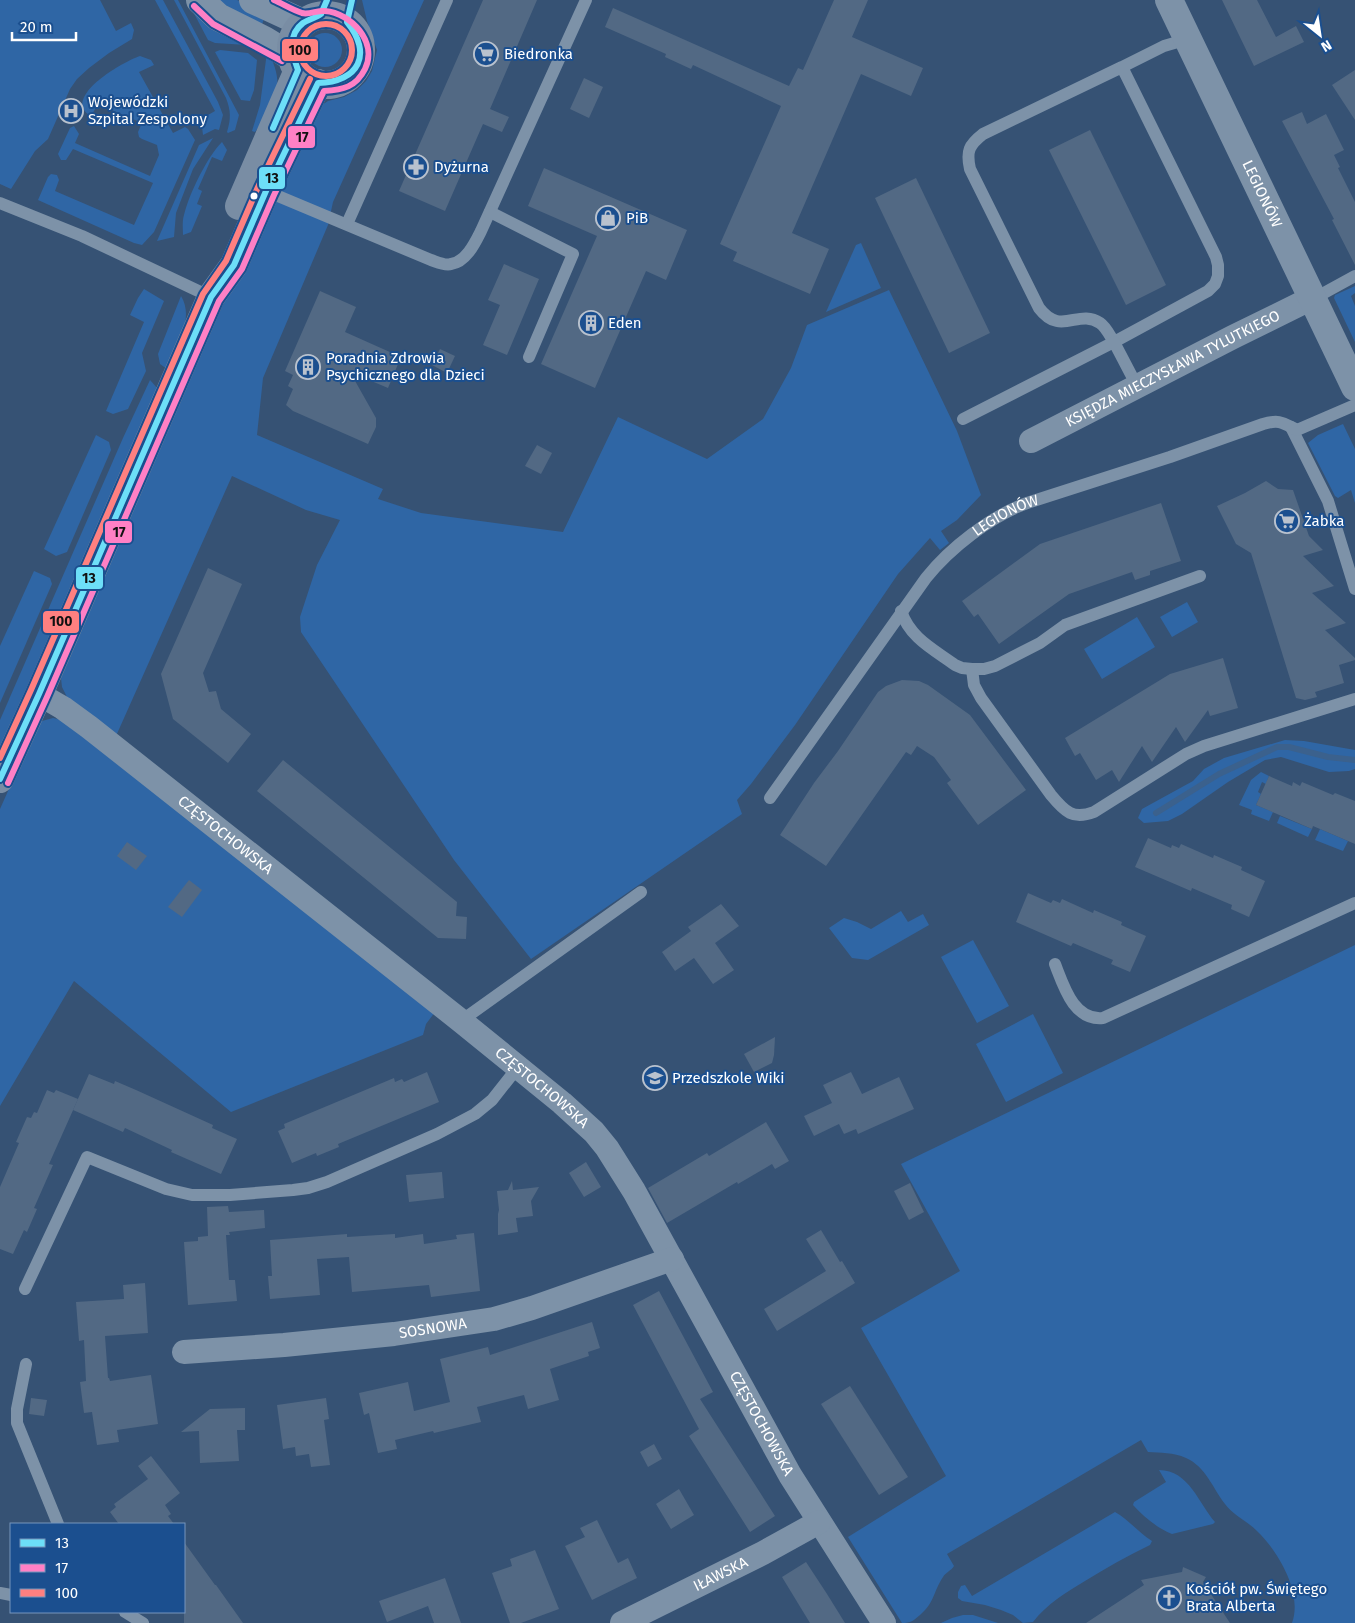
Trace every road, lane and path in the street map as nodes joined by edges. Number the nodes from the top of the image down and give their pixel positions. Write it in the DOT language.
graph roads {
  1 [pos="200,0"];
  2 [pos="253,0"];
  3 [pos="447,0"];
  4 [pos="586,0"];
  5 [pos="1168,0"];
  6 [pos="350,11"];
  7 [pos="317,13"];
  8 [pos="1188,39"];
  9 [pos="1122,67"];
  10 [pos="303,70"];
  11 [pos="266,191"];
  12 [pos="0,203"];
  13 [pos="490,212"];
  14 [pos="348,224"];
  15 [pos="1355,276"];
  16 [pos="211,297"];
  17 [pos="1313,299"];
  18 [pos="1114,342"];
  19 [pos="529,357"];
  20 [pos="1136,386"];
  21 [pos="1355,387"];
  22 [pos="1355,405"];
  23 [pos="963,419"];
  24 [pos="1291,427"];
  25 [pos="1031,441"];
  26 [pos="1200,576"];
  27 [pos="1355,589"];
  28 [pos="901,611"];
  29 [pos="972,669"];
  30 [pos="38,694"];
  31 [pos="1355,699"];
  32 [pos="0,779"];
  33 [pos="770,798"];
  34 [pos="641,892"];
  35 [pos="1355,903"];
  36 [pos="1055,964"];
  37 [pos="461,1021"];
  38 [pos="518,1067"];
  39 [pos="672,1259"];
  40 [pos="25,1289"];
  41 [pos="184,1352"];
  42 [pos="26,1364"];
  43 [pos="818,1522"];
  44 [pos="58,1523"];
  45 [pos="127,1613"];
  46 [pos="143,1623"];
  47 [pos="622,1623"];
  48 [pos="884,1623"];
  1 -- 10 [label="street"];
  2 -- 7 [label="street"];
  3 -- 14 [label="lane"];
  4 -- 13 [label="lane"];
  5 -- 8 [label="street, LEGIONÓW"];
  6 -- 7 [label="main road"];
  6 -- 10 [label="main road"];
  7 -- 10 [label="main road"];
  8 -- 9 [label="lane"];
  8 -- 17 [label="street, LEGIONÓW"];
  9 -- 18 [label="lane"];
  9 -- 18 [label="lane"];
  10 -- 11 [label="main road"];
  10 -- 16 [label="main road"];
  11 -- 14 [label="lane"];
  11 -- 16 [label="main road"];
  12 -- 16 [label="lane"];
  13 -- 14 [label="lane"];
  13 -- 19 [label="lane"];
  15 -- 17 [label="lane"];
  16 -- 30 [label="main road"];
  17 -- 20 [label="street, KSIĘDZA MIECZYSŁAWA TYLUTKIEGO"];
  17 -- 21 [label="street, LEGIONÓW"];
  18 -- 20 [label="lane"];
  18 -- 23 [label="lane"];
  20 -- 25 [label="street, KSIĘDZA MIECZYSŁAWA TYLUTKIEGO"];
  22 -- 24 [label="lane, LEGIONÓW"];
  24 -- 27 [label="lane"];
  24 -- 28 [label="lane, LEGIONÓW"];
  26 -- 29 [label="lane"];
  28 -- 29 [label="lane"];
  28 -- 33 [label="lane, LEGIONÓW"];
  29 -- 31 [label="lane"];
  30 -- 32 [label="main road"];
  30 -- 37 [label="street, CZĘSTOCHOWSKA"];
  34 -- 37 [label="lane"];
  35 -- 36 [label="lane"];
  37 -- 38 [label="street, CZĘSTOCHOWSKA"];
  38 -- 39 [label="street, CZĘSTOCHOWSKA"];
  38 -- 40 [label="lane"];
  39 -- 41 [label="street, SOSNOWA"];
  39 -- 43 [label="street, CZĘSTOCHOWSKA"];
  42 -- 44 [label="lane"];
  43 -- 47 [label="street, IŁAWSKA"];
  43 -- 48 [label="street, CZĘSTOCHOWSKA"];
  45 -- 46 [label="lane"];
}
